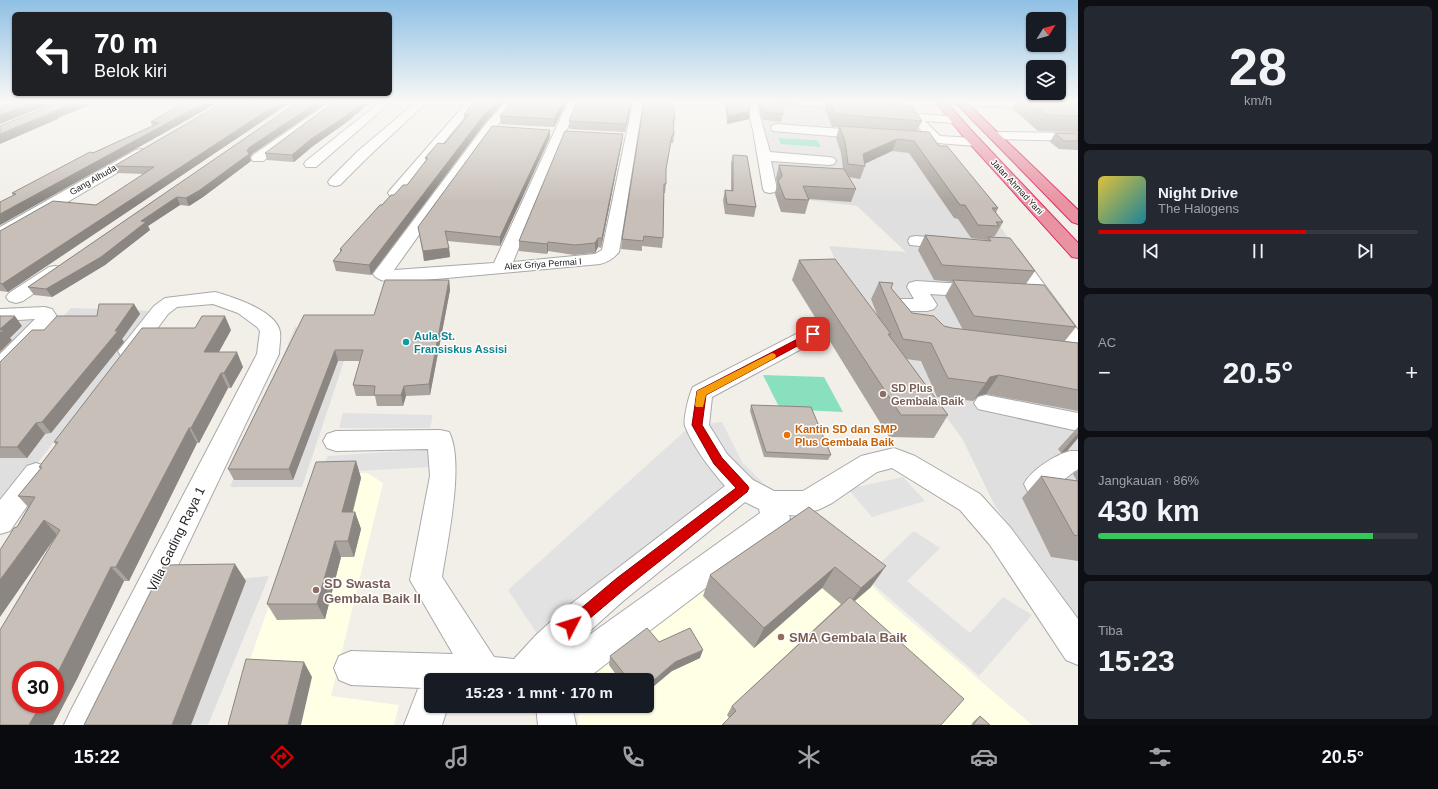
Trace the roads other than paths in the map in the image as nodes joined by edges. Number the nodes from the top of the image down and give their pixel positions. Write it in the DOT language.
graph roads {
  1 [pos="289,136"];
  2 [pos="345,136"];
  3 [pos="384,136"];
  4 [pos="443,136"];
  5 [pos="491,136"];
  6 [pos="565,136"];
  7 [pos="624,136"];
  8 [pos="760,136"];
  9 [pos="882,136"];
  10 [pos="933,136"];
  11 [pos="995,136"];
  12 [pos="1078,137"];
  13 [pos="971,138"];
  14 [pos="936,139"];
  15 [pos="155,145"];
  16 [pos="764,156"];
  17 [pos="258,158"];
  18 [pos="829,161"];
  19 [pos="311,164"];
  20 [pos="335,182"];
  21 [pos="770,189"];
  22 [pos="395,192"];
  23 [pos="1078,219"];
  24 [pos="0,234"];
  25 [pos="916,241"];
  26 [pos="970,245"];
  27 [pos="1000,246"];
  28 [pos="1078,254"];
  29 [pos="68,262"];
  30 [pos="501,268"];
  31 [pos="995,292"];
  32 [pos="1018,293"];
  33 [pos="1042,295"];
  34 [pos="16,297"];
  35 [pos="0,315"];
  36 [pos="922,323"];
  37 [pos="813,334"];
  38 [pos="1073,350"];
  39 [pos="118,366"];
  40 [pos="0,367"];
  41 [pos="986,403"];
  42 [pos="1078,422"];
  43 [pos="336,441"];
  44 [pos="47,460"];
  45 [pos="1078,462"];
  46 [pos="1038,484"];
  47 [pos="743,488"];
  48 [pos="771,502"];
  49 [pos="0,522"];
  50 [pos="1078,648"];
  51 [pos="351,668"];
  52 [pos="484,673"];
  53 [pos="529,673"];
  54 [pos="566,673"];
  55 [pos="424,682"];
  56 [pos="427,713"];
  57 [pos="555,713"];
  58 [pos="84,725"];
  59 [pos="423,725"];
  60 [pos="557,725"];
  1 -- 17 [label="street"];
  2 -- 19 [label="street"];
  3 -- 20 [label="street"];
  4 -- 22 [label="street"];
  5 -- 30 [label="street"];
  6 -- 30 [label="street, Alex Griya Permai I"];
  7 -- 30 [label="street, Alex Griya Permai I"];
  8 -- 16 [label="street"];
  9 -- 14 [label="street"];
  10 -- 14 [label="street"];
  11 -- 12 [label="street"];
  11 -- 13 [label="highway"];
  11 -- 23 [label="highway, Jalan Ahmad Yani"];
  13 -- 14 [label="street"];
  13 -- 28 [label="highway, Jalan Ahmad Yani"];
  15 -- 24 [label="street, Gang Alhuda"];
  16 -- 18 [label="street"];
  16 -- 21 [label="street"];
  25 -- 26 [label="street"];
  27 -- 33 [label="street"];
  29 -- 34 [label="street"];
  31 -- 36 [label="street"];
  32 -- 33 [label="street"];
  33 -- 38 [label="street"];
  35 -- 40 [label="street"];
  37 -- 47 [label="street"];
  39 -- 58 [label="street, Villa Gading Raya 1"];
  41 -- 42 [label="street"];
  43 -- 52 [label="street"];
  44 -- 49 [label="street"];
  45 -- 46 [label="street"];
  47 -- 48 [label="street"];
  47 -- 53 [label="street"];
  48 -- 50 [label="street"];
  48 -- 54 [label="street"];
  51 -- 55 [label="street"];
  56 -- 59 [label="street"];
  57 -- 60 [label="street"];
}
